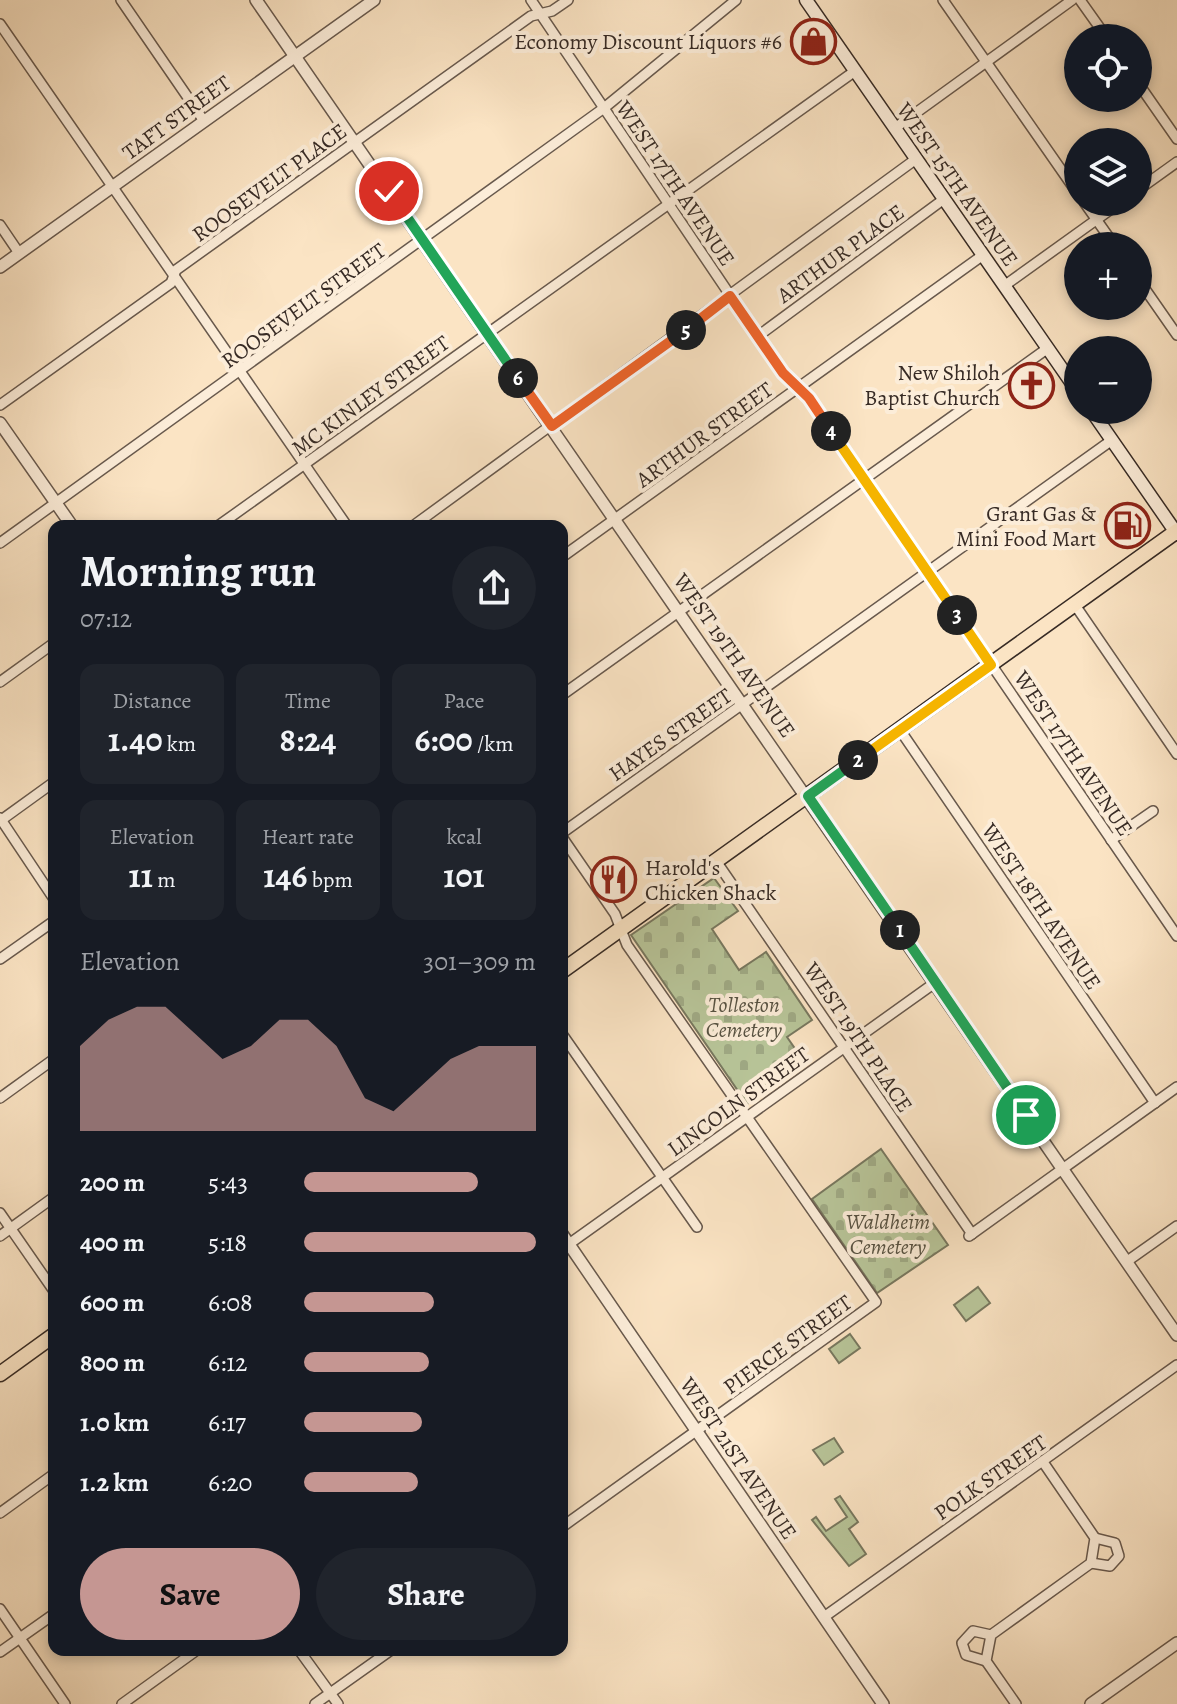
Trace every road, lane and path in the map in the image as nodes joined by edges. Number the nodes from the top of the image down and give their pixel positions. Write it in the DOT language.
graph roads {
  1 [pos="121,0"];
  2 [pos="256,0"];
  3 [pos="374,0"];
  4 [pos="531,0"];
  5 [pos="568,0"];
  6 [pos="736,0"];
  7 [pos="806,0"];
  8 [pos="943,0"];
  9 [pos="1072,0"];
  10 [pos="1080,0"];
  11 [pos="541,14"];
  12 [pos="0,24"];
  13 [pos="1097,24"];
  14 [pos="295,56"];
  15 [pos="986,62"];
  16 [pos="855,71"];
  17 [pos="1152,103"];
  18 [pos="604,108"];
  19 [pos="204,121"];
  20 [pos="895,128"];
  21 [pos="1177,139"];
  22 [pos="355,142"];
  23 [pos="916,159"];
  24 [pos="1177,162"];
  25 [pos="1064,174"];
  26 [pos="1152,180"];
  27 [pos="112,187"];
  28 [pos="944,199"];
  29 [pos="669,204"];
  30 [pos="1093,216"];
  31 [pos="1102,216"];
  32 [pos="1096,220"];
  33 [pos="0,225"];
  34 [pos="1105,232"];
  35 [pos="423,240"];
  36 [pos="19,253"];
  37 [pos="983,255"];
  38 [pos="0,267"];
  39 [pos="174,276"];
  40 [pos="1004,286"];
  41 [pos="730,296"];
  42 [pos="1152,299"];
  43 [pos="488,333"];
  44 [pos="1177,335"];
  45 [pos="758,336"];
  46 [pos="1048,348"];
  47 [pos="1064,371"];
  48 [pos="240,372"];
  49 [pos="799,388"];
  50 [pos="0,405"];
  51 [pos="0,423"];
  52 [pos="1101,424"];
  53 [pos="552,426"];
  54 [pos="1112,440"];
  55 [pos="304,464"];
  56 [pos="864,479"];
  57 [pos="56,504"];
  58 [pos="616,519"];
  59 [pos="68,520"];
  60 [pos="226,520"];
  61 [pos="343,520"];
  62 [pos="421,520"];
  63 [pos="1177,533"];
  64 [pos="0,543"];
  65 [pos="568,553"];
  66 [pos="928,573"];
  67 [pos="1075,605"];
  68 [pos="680,611"];
  69 [pos="48,647"];
  70 [pos="991,665"];
  71 [pos="0,682"];
  72 [pos="568,691"];
  73 [pos="744,703"];
  74 [pos="900,730"];
  75 [pos="1177,754"];
  76 [pos="48,786"];
  77 [pos="808,796"];
  78 [pos="1153,811"];
  79 [pos="0,820"];
  80 [pos="568,831"];
  81 [pos="1111,840"];
  82 [pos="568,844"];
  83 [pos="716,861"];
  84 [pos="48,890"];
  85 [pos="48,925"];
  86 [pos="621,929"];
  87 [pos="1177,936"];
  88 [pos="0,959"];
  89 [pos="568,967"];
  90 [pos="936,982"];
  91 [pos="568,1043"];
  92 [pos="844,1047"];
  93 [pos="48,1063"];
  94 [pos="1177,1087"];
  95 [pos="0,1098"];
  96 [pos="1155,1103"];
  97 [pos="748,1117"];
  98 [pos="1063,1169"];
  99 [pos="661,1179"];
  100 [pos="48,1201"];
  101 [pos="0,1213"];
  102 [pos="1177,1226"];
  103 [pos="697,1227"];
  104 [pos="10,1228"];
  105 [pos="0,1236"];
  106 [pos="568,1240"];
  107 [pos="568,1249"];
  108 [pos="1126,1262"];
  109 [pos="48,1282"];
  110 [pos="1177,1335"];
  111 [pos="48,1339"];
  112 [pos="1177,1365"];
  113 [pos="0,1374"];
  114 [pos="696,1431"];
  115 [pos="1043,1462"];
  116 [pos="48,1478"];
  117 [pos="0,1513"];
  118 [pos="568,1523"];
  119 [pos="1095,1538"];
  120 [pos="1091,1563"];
  121 [pos="0,1609"];
  122 [pos="824,1617"];
  123 [pos="48,1618"];
  124 [pos="991,1635"];
  125 [pos="20,1638"];
  126 [pos="1177,1643"];
  127 [pos="0,1652"];
  128 [pos="189,1656"];
  129 [pos="303,1656"];
  130 [pos="383,1656"];
  131 [pos="986,1661"];
  132 [pos="329,1694"];
  133 [pos="65,1704"];
  134 [pos="122,1704"];
  135 [pos="315,1704"];
  136 [pos="338,1704"];
  137 [pos="883,1704"];
  138 [pos="1016,1704"];
  139 [pos="1091,1704"];
  1 -- 19 [label="street"];
  2 -- 14 [label="street, WEST 19TH AVENUE"];
  3 -- 14 [label="street, TAFT STREET"];
  4 -- 11 [label="street, WEST 17TH AVENUE"];
  5 -- 11 [label="street, ROOSEVELT PLACE"];
  6 -- 18 [label="street, ROOSEVELT STREET"];
  7 -- 16 [label="main road, WEST 15TH AVENUE"];
  8 -- 15 [label="street"];
  9 -- 15 [label="street"];
  10 -- 13 [label="street"];
  11 -- 18 [label="street, WEST 17TH AVENUE"];
  11 -- 22 [label="street, ROOSEVELT PLACE"];
  12 -- 27 [label="street"];
  14 -- 19 [label="street, TAFT STREET"];
  14 -- 22 [label="street, WEST 19TH AVENUE"];
  15 -- 20 [label="street"];
  15 -- 25 [label="street"];
  16 -- 20 [label="main road, WEST 15TH AVENUE"];
  16 -- 29 [label="street, MC KINLEY STREET"];
  17 -- 21 [label="street"];
  18 -- 29 [label="street, WEST 17TH AVENUE"];
  18 -- 35 [label="street, ROOSEVELT STREET"];
  19 -- 27 [label="street, TAFT STREET"];
  20 -- 23 [label="main road, WEST 15TH AVENUE"];
  22 -- 35 [label="street, WEST 19TH AVENUE"];
  22 -- 39 [label="street, ROOSEVELT PLACE"];
  23 -- 28 [label="main road, WEST 15TH AVENUE"];
  23 -- 41 [label="street"];
  24 -- 26 [label="street"];
  27 -- 36 [label="street, TAFT STREET"];
  27 -- 39 [label="street"];
  28 -- 37 [label="main road, WEST 15TH AVENUE"];
  28 -- 45 [label="street, ARTHUR PLACE"];
  29 -- 41 [label="street, WEST 17TH AVENUE"];
  29 -- 43 [label="street, MC KINLEY STREET"];
  30 -- 32 [label="street"];
  31 -- 32 [label="street"];
  32 -- 34 [label="street"];
  32 -- 40 [label="street"];
  33 -- 36 [label="street"];
  35 -- 43 [label="street, WEST 19TH AVENUE"];
  35 -- 48 [label="street, ROOSEVELT STREET"];
  36 -- 38 [label="street, TAFT STREET"];
  37 -- 40 [label="main road, WEST 15TH AVENUE"];
  37 -- 49 [label="street, ARTHUR STREET"];
  39 -- 48 [label="street"];
  39 -- 50 [label="street, ROOSEVELT PLACE"];
  40 -- 46 [label="main road, WEST 15TH AVENUE"];
  41 -- 45 [label="street, WEST 17TH AVENUE"];
  41 -- 53 [label="street"];
  42 -- 44 [label="street"];
  43 -- 53 [label="street, WEST 19TH AVENUE"];
  43 -- 55 [label="street, MC KINLEY STREET"];
  45 -- 49 [label="street, WEST 17TH AVENUE"];
  46 -- 47 [label="main road, WEST 15TH AVENUE"];
  46 -- 56 [label="street"];
  48 -- 55 [label="street"];
  48 -- 57 [label="street, ROOSEVELT STREET"];
  49 -- 56 [label="street, WEST 17TH AVENUE"];
  49 -- 58 [label="street, ARTHUR STREET"];
  51 -- 57 [label="street"];
  52 -- 54 [label="main road"];
  53 -- 58 [label="street, WEST 19TH AVENUE"];
  53 -- 62 [label="street"];
  54 -- 63 [label="main road"];
  54 -- 66 [label="street, HAYES STREET"];
  55 -- 60 [label="street, MC KINLEY STREET"];
  55 -- 61 [label="street"];
  56 -- 66 [label="street, WEST 17TH AVENUE"];
  56 -- 68 [label="street"];
  57 -- 59 [label="street"];
  57 -- 64 [label="street, ROOSEVELT STREET"];
  58 -- 65 [label="street, ARTHUR STREET"];
  58 -- 68 [label="street, WEST 19TH AVENUE"];
  63 -- 67 [label="main road"];
  66 -- 70 [label="street, WEST 17TH AVENUE"];
  66 -- 73 [label="street, HAYES STREET"];
  67 -- 70 [label="main road"];
  67 -- 75 [label="street"];
  68 -- 72 [label="street"];
  68 -- 73 [label="street, WEST 19TH AVENUE"];
  69 -- 71 [label="street"];
  70 -- 74 [label="main road"];
  70 -- 81 [label="street, WEST 17TH AVENUE"];
  73 -- 77 [label="street, WEST 19TH AVENUE"];
  73 -- 80 [label="street, HAYES STREET"];
  74 -- 77 [label="main road"];
  74 -- 96 [label="street, WEST 18TH AVENUE"];
  76 -- 79 [label="street"];
  77 -- 83 [label="main road"];
  77 -- 90 [label="street, WEST 19TH AVENUE"];
  78 -- 81 [label="street"];
  79 -- 84 [label="street"];
  81 -- 87 [label="street, WEST 17TH AVENUE"];
  82 -- 86 [label="street"];
  83 -- 86 [label="main road"];
  83 -- 92 [label="street, WEST 19TH PLACE"];
  85 -- 88 [label="street"];
  86 -- 89 [label="main road"];
  86 -- 97 [label="street"];
  90 -- 92 [label="street, LINCOLN STREET"];
  90 -- 98 [label="street, WEST 19TH AVENUE"];
  91 -- 99 [label="street"];
  92 -- 97 [label="street, LINCOLN STREET"];
  92 -- 98 [label="street, WEST 19TH PLACE"];
  93 -- 95 [label="street"];
  94 -- 96 [label="street"];
  96 -- 98 [label="street"];
  97 -- 99 [label="street, LINCOLN STREET"];
  97 -- 114 [label="street, PIERCE STREET"];
  98 -- 108 [label="street, WEST 19TH AVENUE"];
  99 -- 103 [label="street"];
  99 -- 106 [label="street, LINCOLN STREET"];
  100 -- 104 [label="street"];
  101 -- 104 [label="street"];
  102 -- 108 [label="street"];
  104 -- 105 [label="street"];
  104 -- 109 [label="street"];
  107 -- 114 [label="street, WEST 21ST AVENUE"];
  108 -- 110 [label="street, WEST 19TH AVENUE"];
  111 -- 113 [label="main road"];
  112 -- 115 [label="street, POLK STREET"];
  114 -- 118 [label="street, PIERCE STREET"];
  114 -- 122 [label="street, WEST 21ST AVENUE"];
  115 -- 119 [label="street"];
  115 -- 122 [label="street, POLK STREET"];
  116 -- 117 [label="street"];
  119 -- 120 [label="street"];
  119 -- 120 [label="street"];
  120 -- 124 [label="street"];
  121 -- 125 [label="street"];
  122 -- 137 [label="street, WEST 21ST AVENUE"];
  123 -- 125 [label="street"];
  124 -- 131 [label="street"];
  124 -- 131 [label="street"];
  125 -- 127 [label="street"];
  125 -- 133 [label="street"];
  126 -- 139 [label="street"];
  128 -- 134 [label="street"];
  129 -- 132 [label="street"];
  130 -- 132 [label="street"];
  131 -- 138 [label="street"];
  132 -- 135 [label="street"];
  132 -- 136 [label="street"];
}
